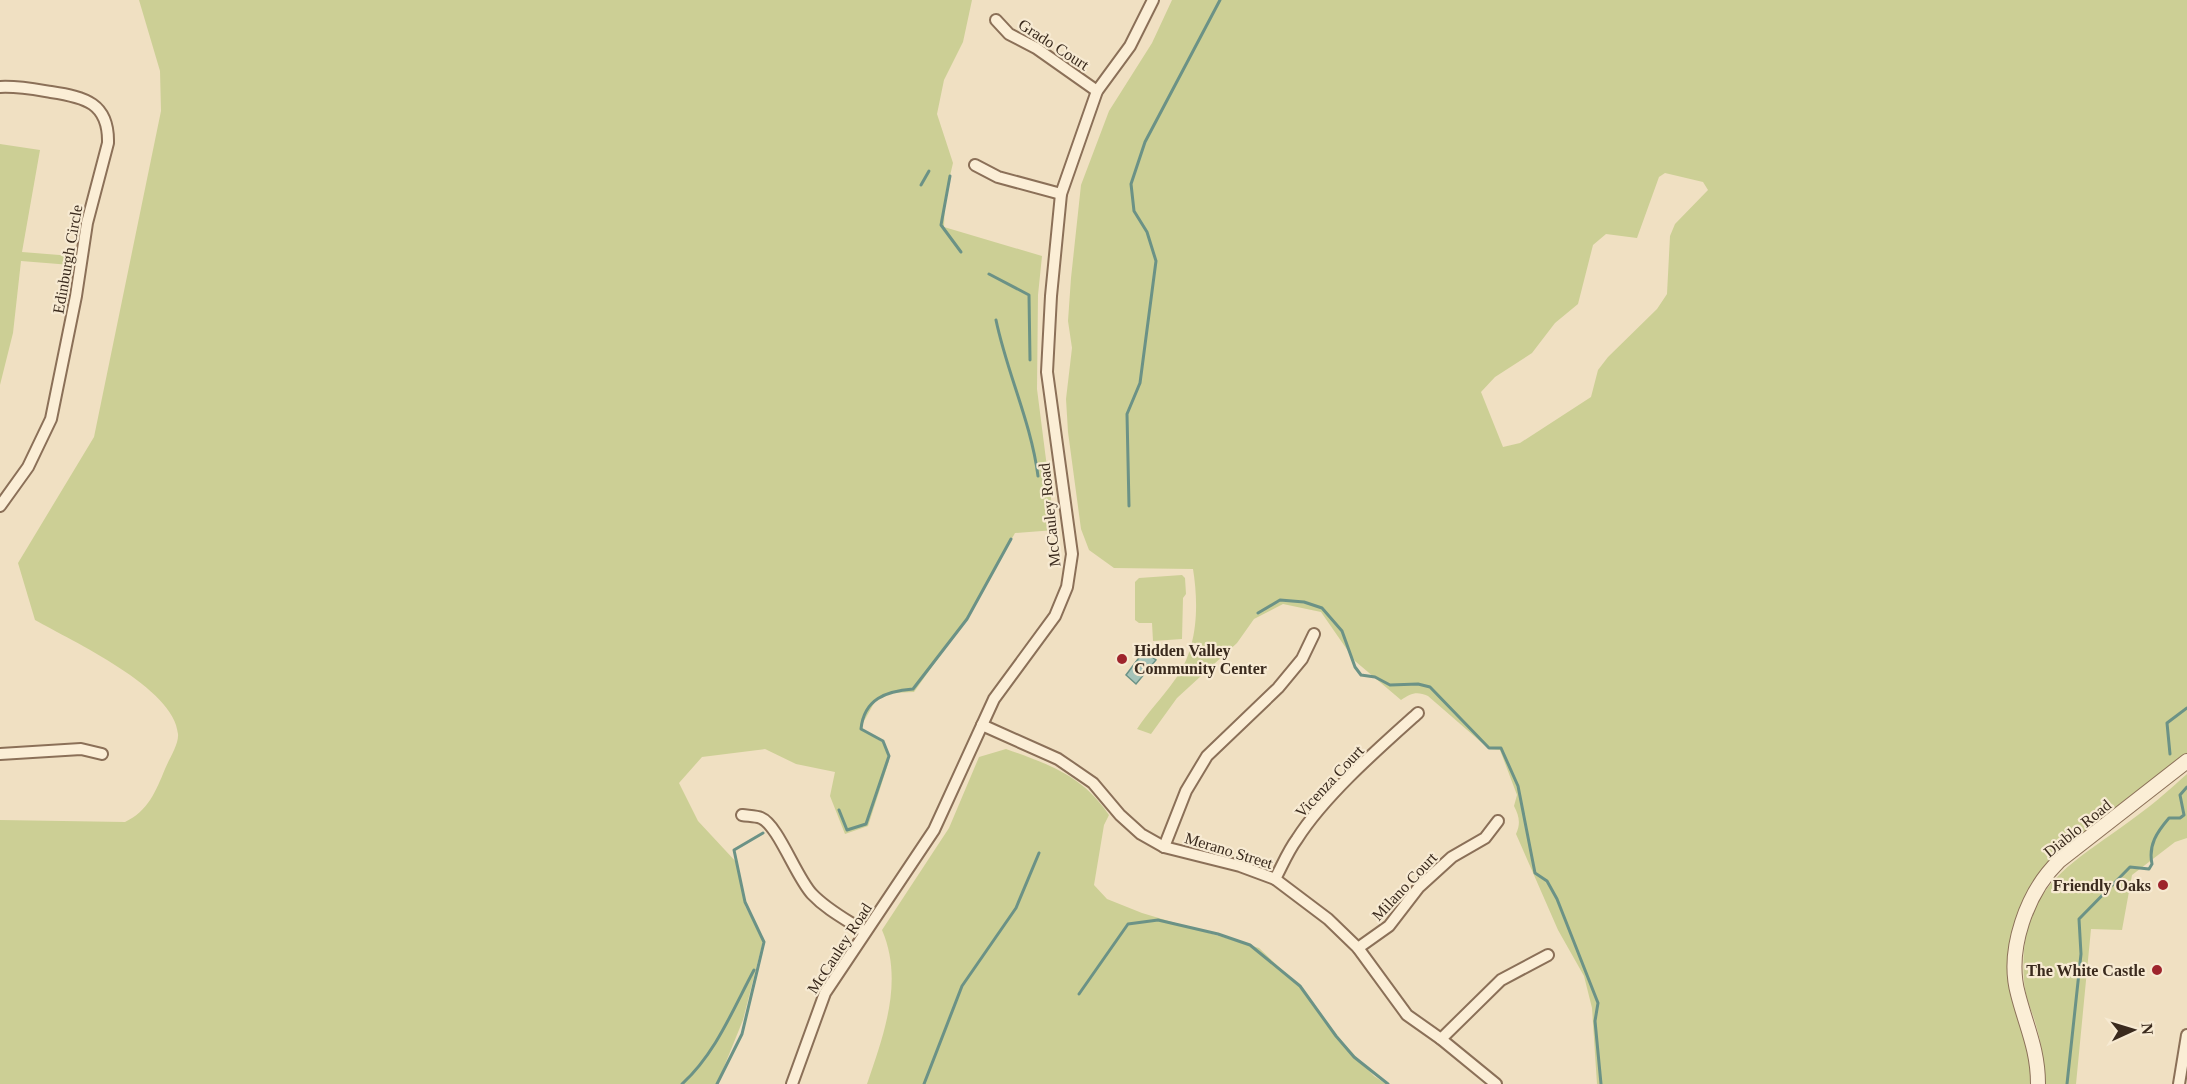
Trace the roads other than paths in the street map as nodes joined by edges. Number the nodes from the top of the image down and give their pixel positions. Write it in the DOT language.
graph roads {
  1 [pos="1153,0"];
  2 [pos="996,20"];
  3 [pos="0,87"];
  4 [pos="1097,91"];
  5 [pos="975,165"];
  6 [pos="1061,194"];
  7 [pos="0,506"];
  8 [pos="1314,634"];
  9 [pos="1418,713"];
  10 [pos="982,725"];
  11 [pos="0,754"];
  12 [pos="102,754"];
  13 [pos="2187,761"];
  14 [pos="742,815"];
  15 [pos="1498,821"];
  16 [pos="1164,847"];
  17 [pos="1275,879"];
  18 [pos="865,932"];
  19 [pos="1358,948"];
  20 [pos="1548,956"];
  21 [pos="2187,1035"];
  22 [pos="1441,1039"];
  23 [pos="792,1084"];
  24 [pos="1496,1084"];
  25 [pos="2038,1084"];
  26 [pos="2179,1084"];
  1 -- 4 [label="street, McCauley Road"];
  2 -- 4 [label="street, Grado Court"];
  3 -- 7 [label="street, Edinburgh Circle"];
  4 -- 6 [label="street, McCauley Road"];
  5 -- 6 [label="street"];
  6 -- 10 [label="street, McCauley Road"];
  8 -- 16 [label="street"];
  9 -- 17 [label="street, Vicenza Court"];
  10 -- 16 [label="street, Merano Street"];
  10 -- 18 [label="street, McCauley Road"];
  11 -- 12 [label="street"];
  13 -- 25 [label="street, Diablo Road"];
  14 -- 18 [label="street"];
  15 -- 19 [label="street, Milano Court"];
  16 -- 17 [label="street, Merano Street"];
  17 -- 19 [label="street, Merano Street"];
  18 -- 23 [label="street, McCauley Road"];
  19 -- 22 [label="street, Merano Street"];
  20 -- 22 [label="street"];
  21 -- 26 [label="street"];
  22 -- 24 [label="street, Merano Street"];
}
